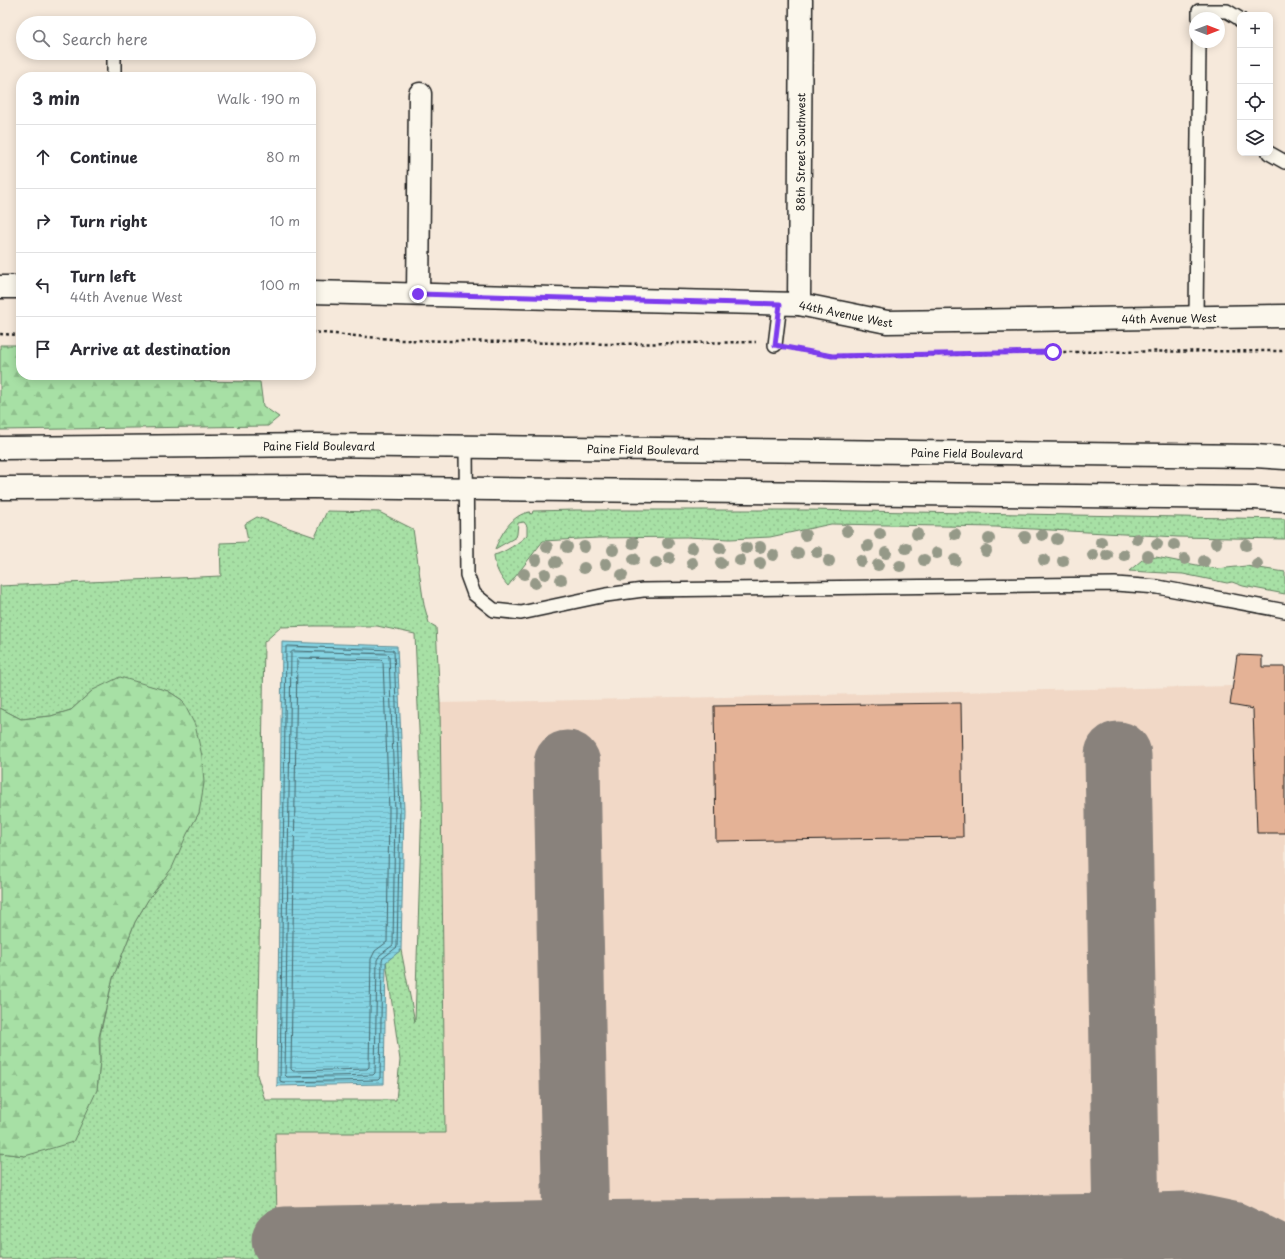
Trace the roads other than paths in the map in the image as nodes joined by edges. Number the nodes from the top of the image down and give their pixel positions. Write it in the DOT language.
graph roads {
  1 [pos="801,0"];
  2 [pos="1199,12"];
  3 [pos="1237,17"];
  4 [pos="1199,48"];
  5 [pos="114,60"];
  6 [pos="114,72"];
  7 [pos="420,94"];
  8 [pos="1273,155"];
  9 [pos="1285,162"];
  10 [pos="0,287"];
  11 [pos="16,287"];
  12 [pos="316,292"];
  13 [pos="418,294"];
  14 [pos="790,304"];
  15 [pos="1285,316"];
  16 [pos="1196,317"];
  17 [pos="775,345"];
  18 [pos="466,446"];
  19 [pos="0,448"];
  20 [pos="1285,458"];
  21 [pos="0,488"];
  22 [pos="466,488"];
  23 [pos="1285,500"];
  24 [pos="1285,611"];
  1 -- 14 [label="main road, 88th Street Southwest"];
  2 -- 3 [label="lane"];
  4 -- 16 [label="lane"];
  5 -- 6 [label="lane"];
  7 -- 13 [label="main road"];
  8 -- 9 [label="lane"];
  10 -- 11 [label="main road"];
  12 -- 13 [label="main road, 44th Avenue West"];
  13 -- 14 [label="main road, 44th Avenue West"];
  14 -- 16 [label="main road, 44th Avenue West"];
  14 -- 17 [label="lane"];
  15 -- 16 [label="main road, 44th Avenue West"];
  18 -- 19 [label="main road, Paine Field Boulevard"];
  18 -- 20 [label="main road, Paine Field Boulevard"];
  18 -- 22 [label="lane"];
  21 -- 22 [label="main road"];
  22 -- 23 [label="main road"];
  22 -- 24 [label="lane"];
}
